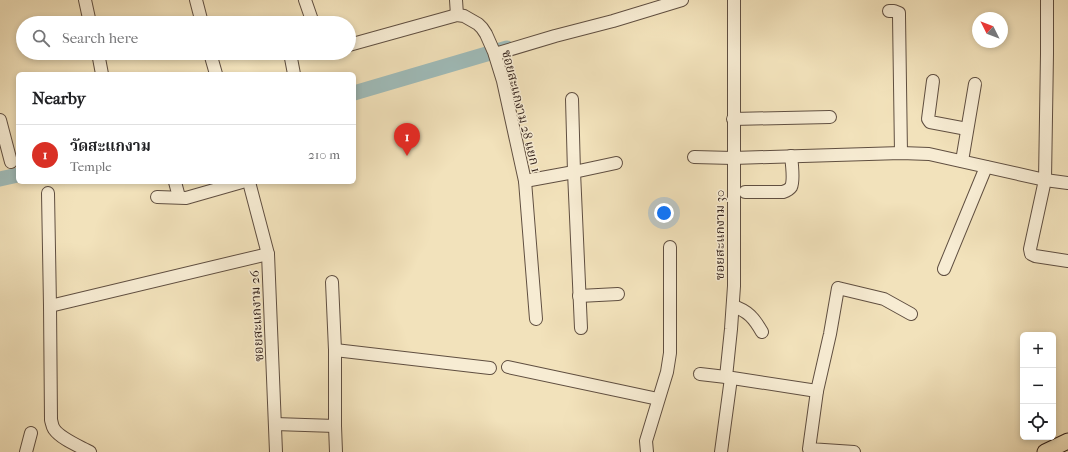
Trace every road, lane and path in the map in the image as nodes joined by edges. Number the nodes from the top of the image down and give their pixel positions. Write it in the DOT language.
graph roads {
  1 [pos="85,0"];
  2 [pos="196,0"];
  3 [pos="305,0"];
  4 [pos="456,0"];
  5 [pos="682,0"];
  6 [pos="734,0"];
  7 [pos="1047,0"];
  8 [pos="889,11"];
  9 [pos="457,15"];
  10 [pos="88,16"];
  11 [pos="200,16"];
  12 [pos="311,16"];
  13 [pos="356,43"];
  14 [pos="494,53"];
  15 [pos="99,60"];
  16 [pos="212,60"];
  17 [pos="291,60"];
  18 [pos="102,72"];
  19 [pos="215,72"];
  20 [pos="294,72"];
  21 [pos="932,81"];
  22 [pos="975,84"];
  23 [pos="572,99"];
  24 [pos="830,117"];
  25 [pos="734,119"];
  26 [pos="0,120"];
  27 [pos="967,129"];
  28 [pos="901,153"];
  29 [pos="791,156"];
  30 [pos="694,157"];
  31 [pos="733,158"];
  32 [pos="11,162"];
  33 [pos="616,162"];
  34 [pos="962,162"];
  35 [pos="986,167"];
  36 [pos="574,172"];
  37 [pos="1045,180"];
  38 [pos="525,181"];
  39 [pos="1068,183"];
  40 [pos="176,184"];
  41 [pos="235,184"];
  42 [pos="250,184"];
  43 [pos="745,192"];
  44 [pos="48,193"];
  45 [pos="157,197"];
  46 [pos="179,198"];
  47 [pos="670,247"];
  48 [pos="268,254"];
  49 [pos="1068,260"];
  50 [pos="944,269"];
  51 [pos="332,282"];
  52 [pos="618,294"];
  53 [pos="579,296"];
  54 [pos="50,306"];
  55 [pos="733,306"];
  56 [pos="911,314"];
  57 [pos="536,319"];
  58 [pos="581,328"];
  59 [pos="762,332"];
  60 [pos="335,350"];
  61 [pos="508,367"];
  62 [pos="490,368"];
  63 [pos="700,374"];
  64 [pos="728,378"];
  65 [pos="817,391"];
  66 [pos="658,399"];
  67 [pos="276,424"];
  68 [pos="335,426"];
  69 [pos="31,433"];
  70 [pos="1068,441"];
  71 [pos="808,450"];
  72 [pos="26,452"];
  73 [pos="90,452"];
  74 [pos="276,452"];
  75 [pos="336,452"];
  76 [pos="646,452"];
  77 [pos="725,452"];
  78 [pos="854,452"];
  79 [pos="1045,452"];
  1 -- 10 [label="street"];
  2 -- 11 [label="street"];
  3 -- 12 [label="street"];
  4 -- 9 [label="street"];
  5 -- 14 [label="street"];
  6 -- 25 [label="street, ซอยสะแกงาม 30"];
  7 -- 37 [label="street"];
  8 -- 28 [label="street"];
  9 -- 13 [label="street"];
  9 -- 14 [label="street, ซอยสะแกงาม 28 แยก 1"];
  14 -- 38 [label="street, ซอยสะแกงาม 28 แยก 1"];
  15 -- 18 [label="street"];
  16 -- 19 [label="street"];
  17 -- 20 [label="street"];
  21 -- 27 [label="street"];
  22 -- 27 [label="street"];
  23 -- 36 [label="street"];
  24 -- 25 [label="street"];
  25 -- 31 [label="street, ซอยสะแกงาม 30"];
  26 -- 32 [label="street"];
  27 -- 34 [label="street"];
  28 -- 29 [label="street"];
  28 -- 34 [label="street"];
  29 -- 31 [label="street"];
  29 -- 43 [label="street"];
  30 -- 31 [label="street"];
  31 -- 55 [label="street, ซอยสะแกงาม 30"];
  33 -- 36 [label="street"];
  34 -- 35 [label="street"];
  35 -- 37 [label="street"];
  35 -- 50 [label="street"];
  36 -- 38 [label="street"];
  36 -- 53 [label="street"];
  37 -- 39 [label="street"];
  37 -- 49 [label="street"];
  38 -- 57 [label="street, ซอยสะแกงาม 28 แยก 1"];
  40 -- 46 [label="street"];
  41 -- 46 [label="street"];
  42 -- 48 [label="street, ซอยสะแกงาม 26"];
  44 -- 54 [label="street"];
  45 -- 46 [label="street"];
  47 -- 66 [label="street"];
  48 -- 54 [label="street"];
  48 -- 67 [label="street, ซอยสะแกงาม 26"];
  51 -- 60 [label="street"];
  52 -- 53 [label="street"];
  53 -- 58 [label="street"];
  54 -- 73 [label="street"];
  55 -- 59 [label="street"];
  55 -- 64 [label="street, ซอยสะแกงาม 30"];
  56 -- 65 [label="street"];
  60 -- 62 [label="street"];
  60 -- 68 [label="street"];
  61 -- 66 [label="street"];
  63 -- 64 [label="street"];
  64 -- 65 [label="street"];
  64 -- 77 [label="street, ซอยสะแกงาม 30"];
  65 -- 71 [label="street"];
  66 -- 76 [label="street"];
  67 -- 68 [label="street"];
  67 -- 74 [label="street, ซอยสะแกงาม 26"];
  68 -- 75 [label="street"];
  69 -- 72 [label="street"];
  70 -- 79 [label="main road"];
  71 -- 78 [label="street"];
}
